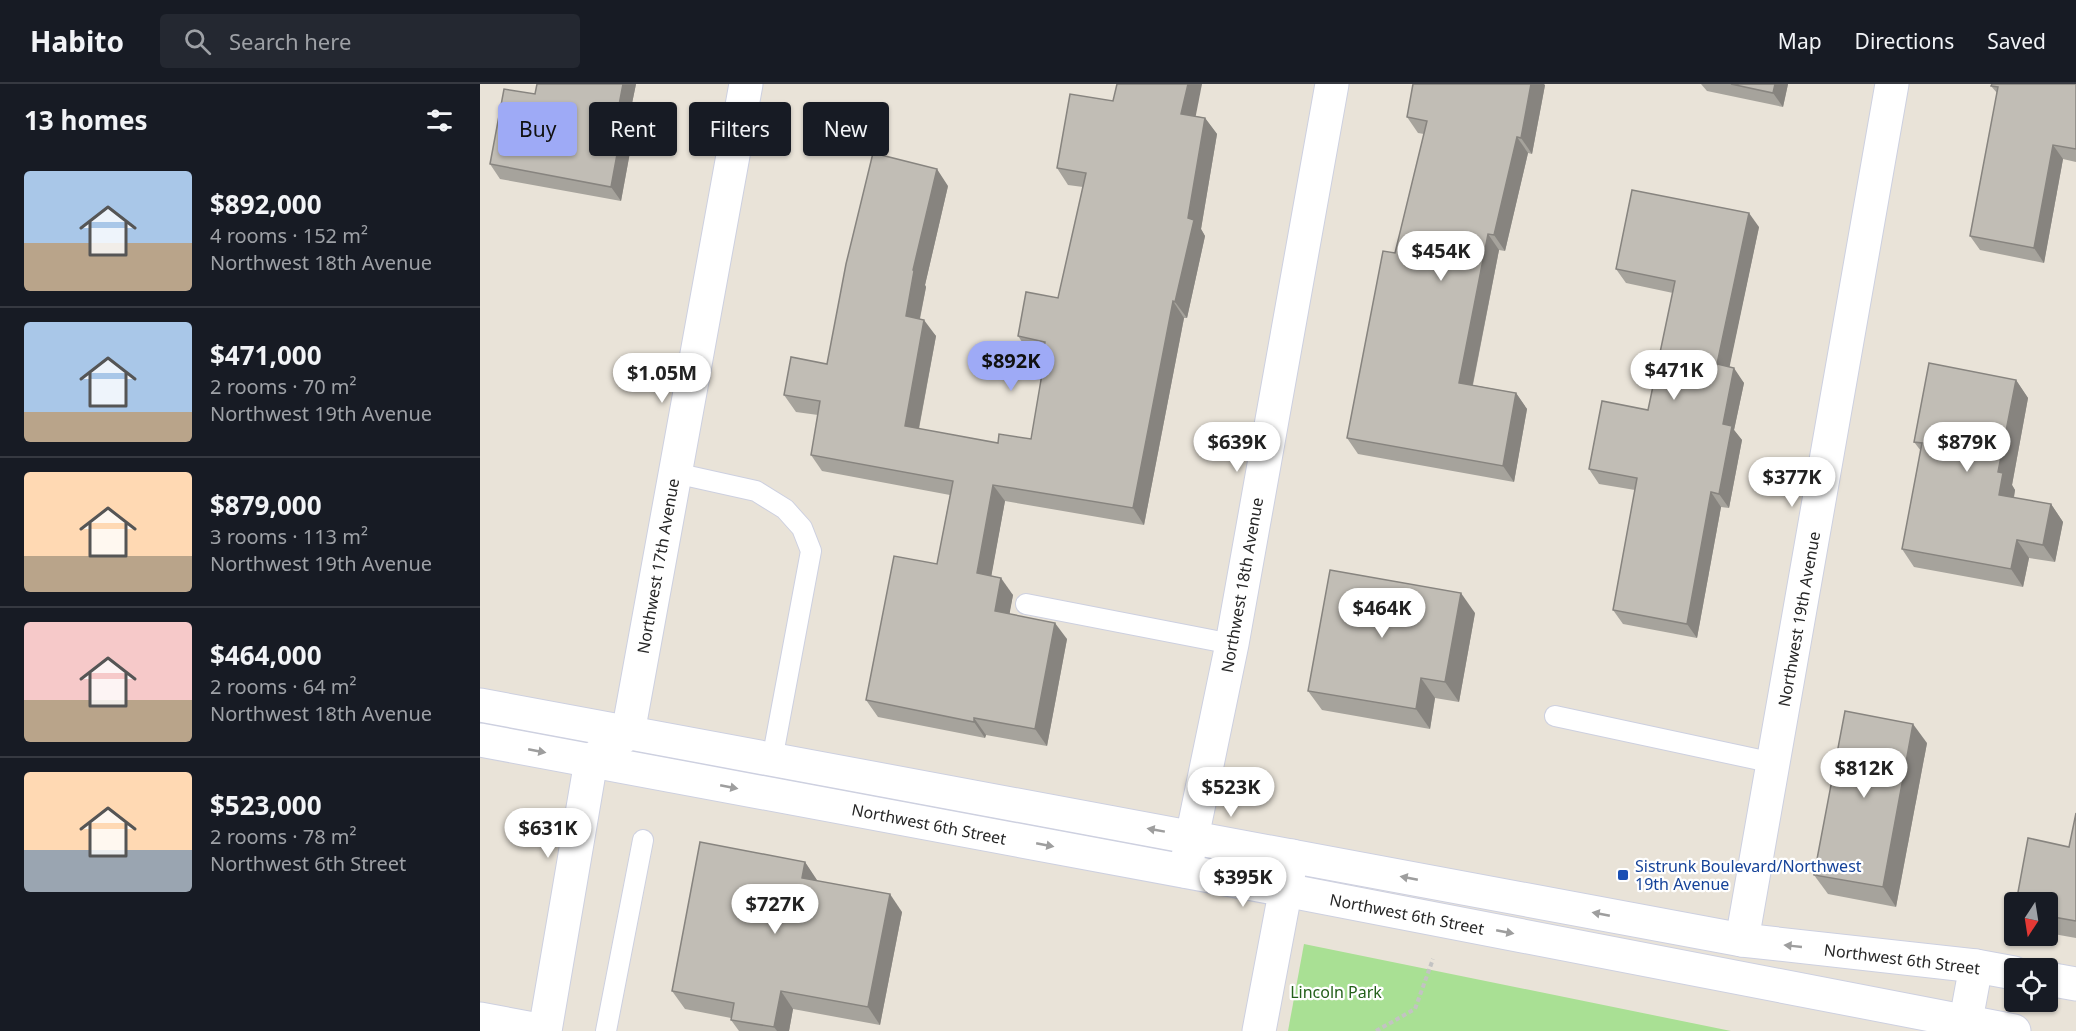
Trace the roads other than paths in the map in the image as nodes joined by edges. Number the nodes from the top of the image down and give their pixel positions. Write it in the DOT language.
graph roads {
  1 [pos="746,84"];
  2 [pos="1332,84"];
  3 [pos="1892,84"];
  4 [pos="675,473"];
  5 [pos="1026,604"];
  6 [pos="1232,644"];
  7 [pos="480,705"];
  8 [pos="1555,716"];
  9 [pos="628,733"];
  10 [pos="480,740"];
  11 [pos="772,760"];
  12 [pos="591,761"];
  13 [pos="1774,763"];
  14 [pos="1193,837"];
  15 [pos="643,840"];
  16 [pos="1292,856"];
  17 [pos="1185,871"];
  18 [pos="1286,890"];
  19 [pos="1742,940"];
  20 [pos="1977,966"];
  21 [pos="2004,971"];
  22 [pos="2058,981"];
  23 [pos="2076,984"];
  24 [pos="480,1019"];
  25 [pos="1965,1026"];
  26 [pos="544,1031"];
  27 [pos="606,1031"];
  28 [pos="1259,1031"];
  29 [pos="2014,1031"];
  1 -- 4 [label="street, Northwest 17th Avenue"];
  2 -- 6 [label="street, Northwest 18th Avenue"];
  3 -- 13 [label="street, Northwest 19th Avenue"];
  4 -- 9 [label="street, Northwest 17th Avenue"];
  4 -- 11 [label="lane"];
  5 -- 6 [label="lane"];
  6 -- 14 [label="street, Northwest 18th Avenue"];
  7 -- 9 [label="street, Northwest 6th Street"];
  8 -- 13 [label="lane"];
  9 -- 11 [label="street, Northwest 6th Street"];
  9 -- 12 [label="street"];
  10 -- 12 [label="street, Northwest 6th Street, one-way"];
  14 -- 11 [label="street, Northwest 6th Street, one-way"];
  12 -- 17 [label="street, Northwest 6th Street, one-way"];
  12 -- 26 [label="street"];
  13 -- 19 [label="street, Northwest 19th Avenue"];
  14 -- 16 [label="street, Northwest 6th Street"];
  14 -- 17 [label="street, Northwest 18th Avenue"];
  15 -- 27 [label="lane"];
  16 -- 18 [label="street"];
  19 -- 16 [label="street, Northwest 6th Street, one-way"];
  17 -- 18 [label="street, Northwest 6th Street"];
  18 -- 25 [label="street, Northwest 6th Street, one-way"];
  18 -- 28 [label="street"];
  20 -- 19 [label="street, Northwest 6th Street, one-way"];
  20 -- 21 [label="street, Northwest 6th Street"];
  20 -- 25 [label="street"];
  22 -- 23 [label="street"];
  24 -- 26 [label="street"];
  25 -- 29 [label="street, Northwest 6th Street"];
}
